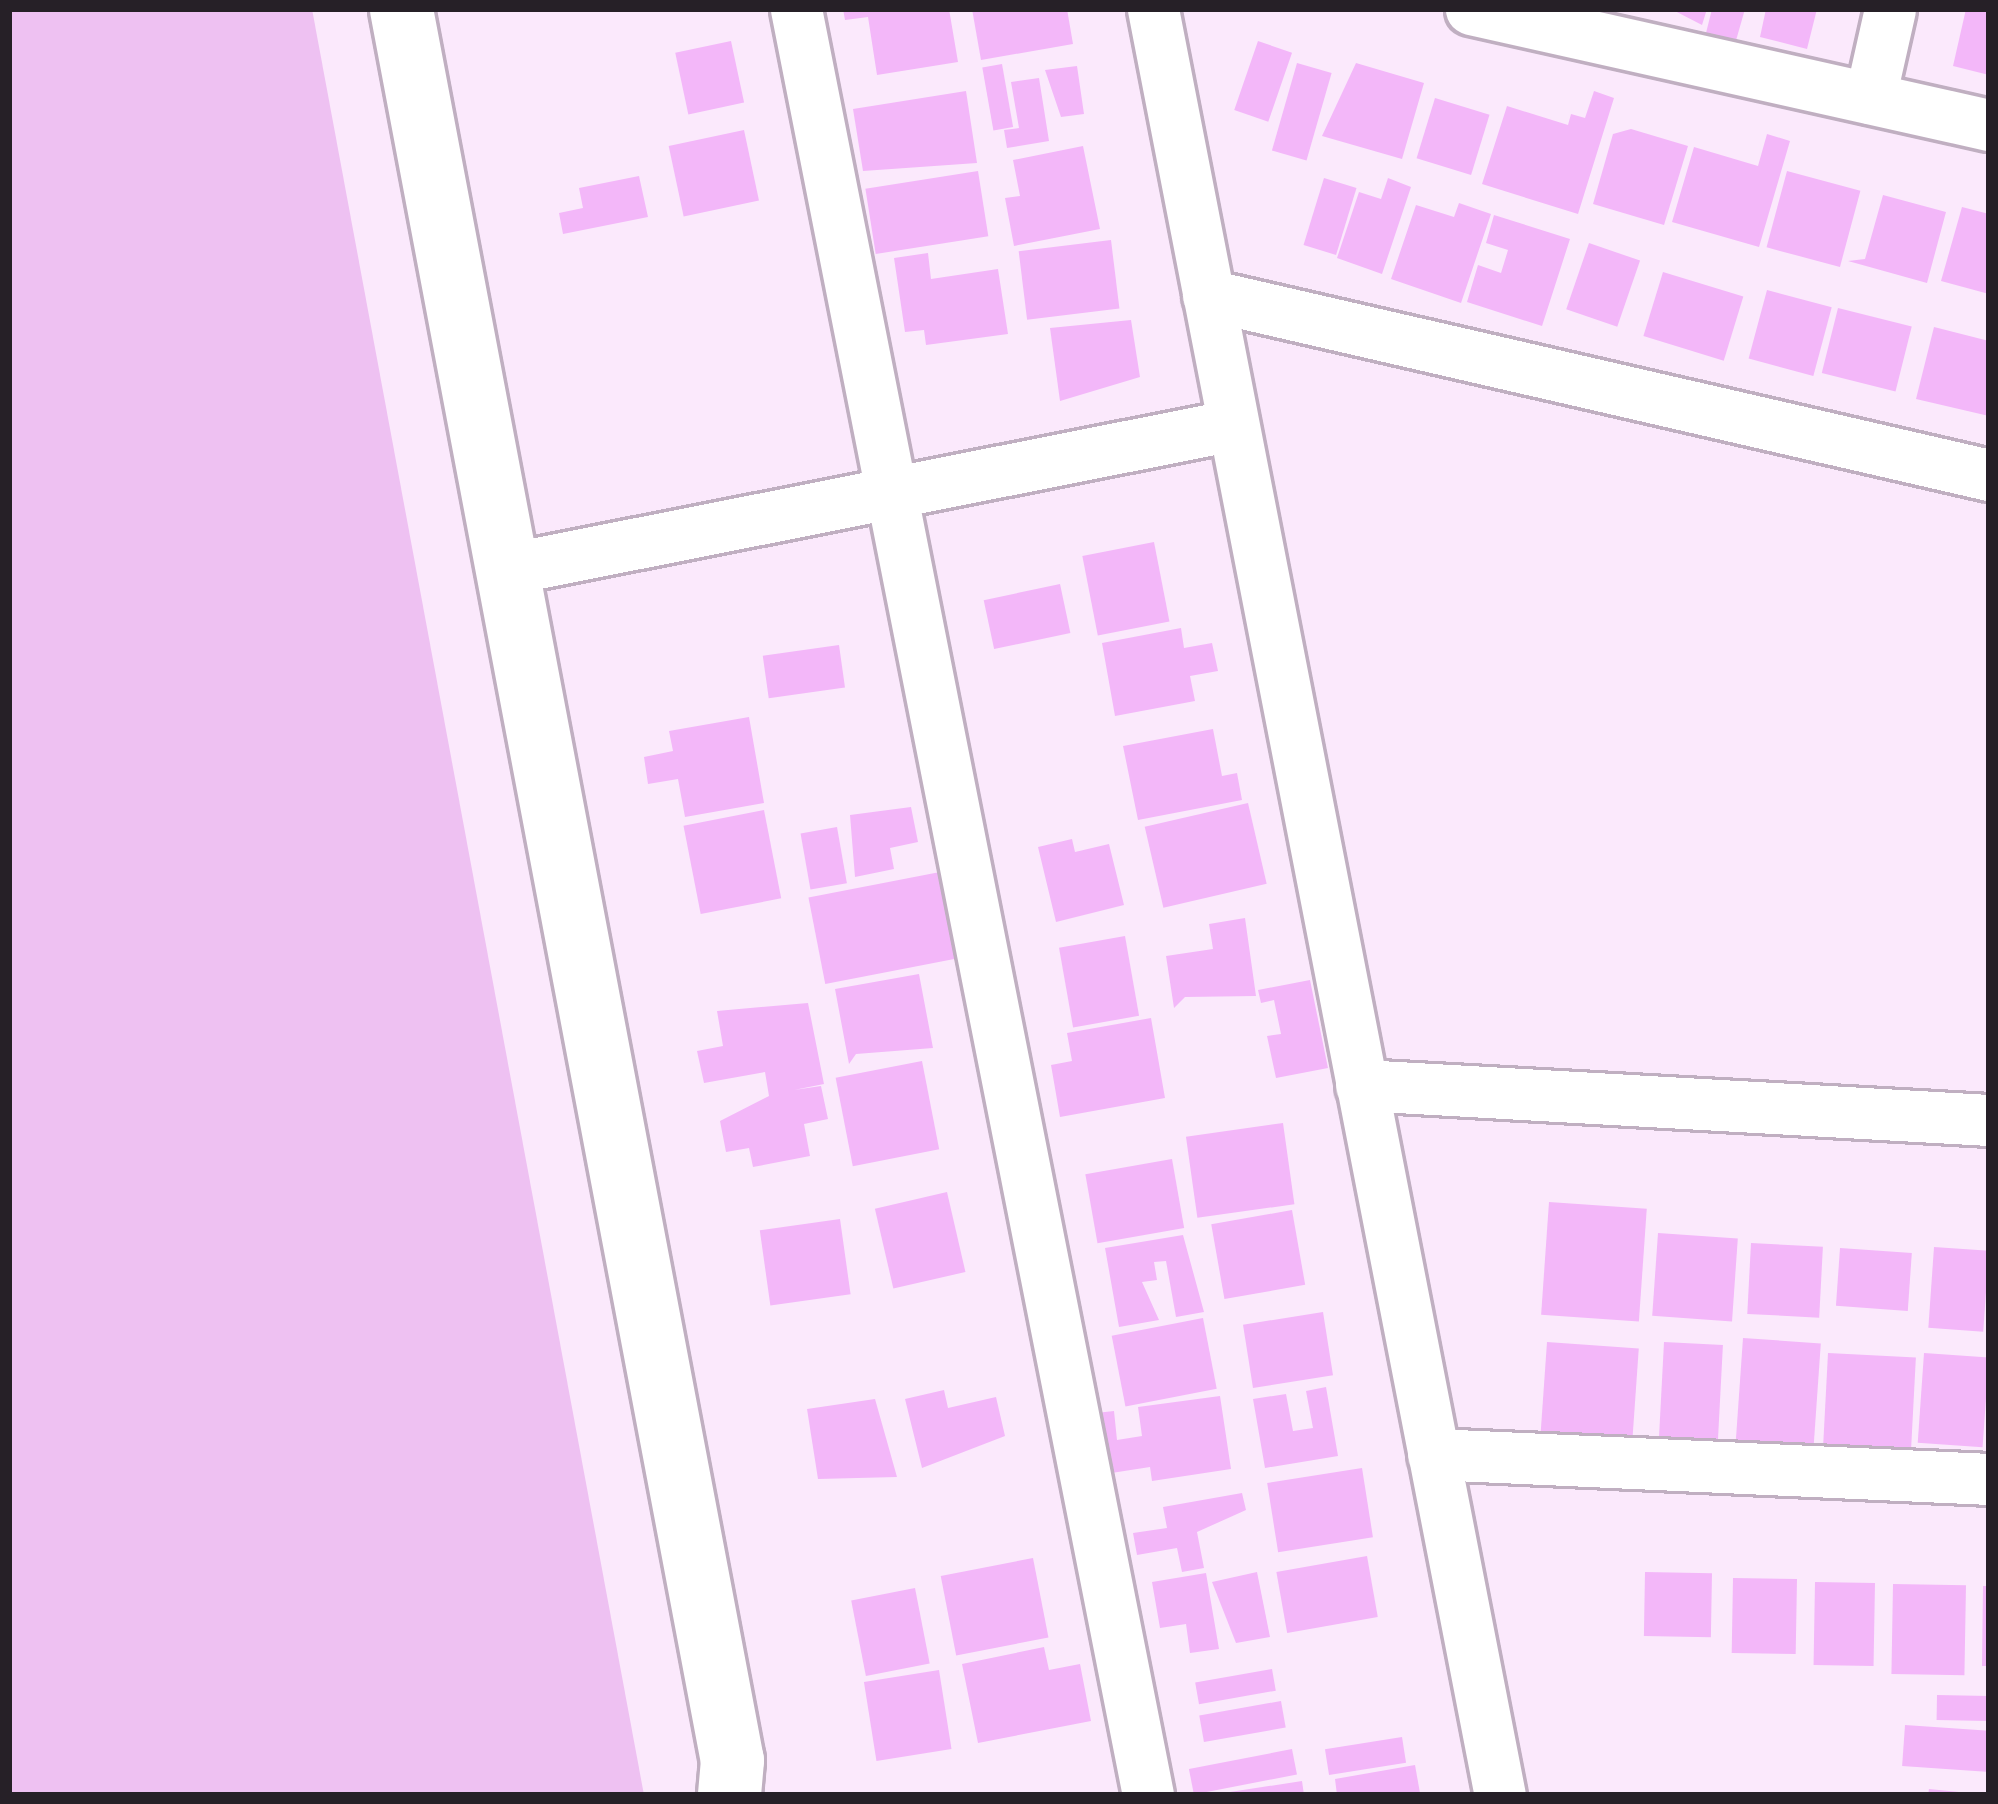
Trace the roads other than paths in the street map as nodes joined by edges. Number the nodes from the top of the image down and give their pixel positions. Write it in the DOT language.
graph roads {
  1 [pos="401,9"];
  2 [pos="796,9"];
  3 [pos="1153,9"];
  4 [pos="1187,9"];
  5 [pos="1471,9"];
  6 [pos="1890,9"];
  7 [pos="1169,93"];
  8 [pos="1870,98"];
  9 [pos="1989,125"];
  10 [pos="1208,296"];
  11 [pos="1233,425"];
  12 [pos="1989,475"];
  13 [pos="891,493"];
  14 [pos="507,569"];
  15 [pos="1361,1085"];
  16 [pos="1989,1120"];
  17 [pos="1433,1454"];
  18 [pos="1989,1479"];
  19 [pos="729,1795"];
  20 [pos="1148,1795"];
  21 [pos="1500,1795"];
  1 -- 14 [label="street"];
  2 -- 13 [label="street"];
  3 -- 7 [label="street"];
  4 -- 7 [label="street"];
  5 -- 8 [label="street"];
  6 -- 8 [label="street"];
  7 -- 10 [label="street"];
  8 -- 9 [label="street"];
  10 -- 11 [label="street"];
  10 -- 12 [label="street"];
  11 -- 13 [label="street"];
  11 -- 15 [label="street"];
  13 -- 14 [label="street"];
  13 -- 20 [label="street"];
  14 -- 19 [label="street"];
  15 -- 16 [label="street"];
  15 -- 17 [label="street"];
  17 -- 18 [label="street"];
  17 -- 21 [label="street"];
}
